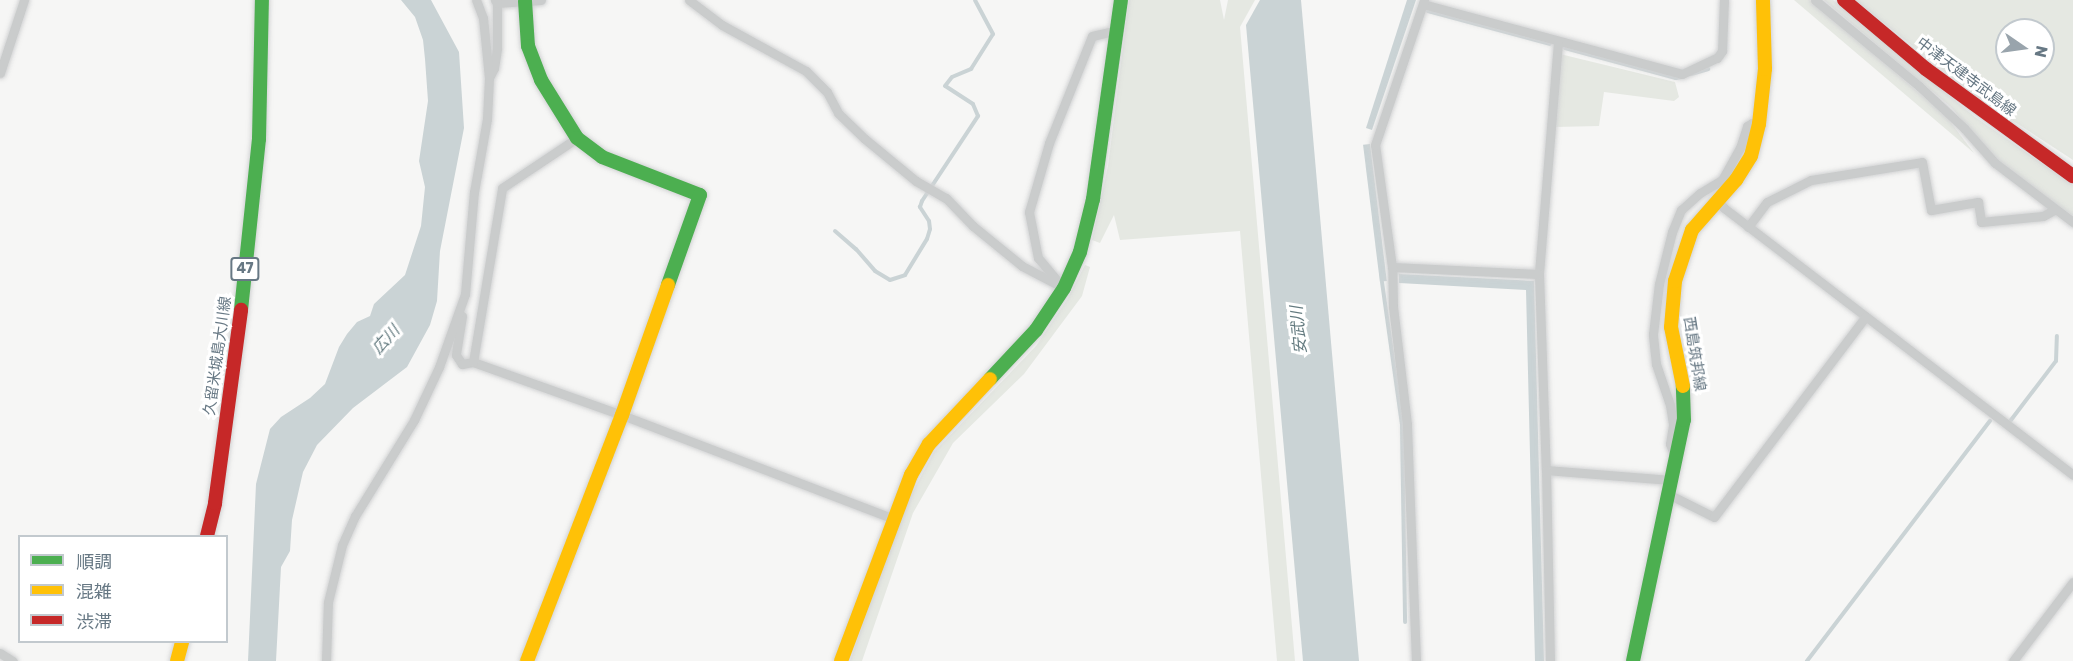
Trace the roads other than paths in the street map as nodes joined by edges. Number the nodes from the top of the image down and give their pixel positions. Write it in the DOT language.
graph roads {
  1 [pos="24,0"];
  2 [pos="262,0"];
  3 [pos="476,0"];
  4 [pos="541,0"];
  5 [pos="689,0"];
  6 [pos="1121,0"];
  7 [pos="1724,0"];
  8 [pos="1763,0"];
  9 [pos="1815,0"];
  10 [pos="1844,0"];
  11 [pos="525,1"];
  12 [pos="496,2"];
  13 [pos="1423,2"];
  14 [pos="1118,30"];
  15 [pos="1558,42"];
  16 [pos="0,73"];
  17 [pos="489,78"];
  18 [pos="1758,124"];
  19 [pos="577,138"];
  20 [pos="2073,176"];
  21 [pos="1718,201"];
  22 [pos="2054,210"];
  23 [pos="2073,222"];
  24 [pos="1748,227"];
  25 [pos="1392,267"];
  26 [pos="1539,274"];
  27 [pos="1064,288"];
  28 [pos="461,310"];
  29 [pos="1865,317"];
  30 [pos="473,363"];
  31 [pos="622,415"];
  32 [pos="1676,458"];
  33 [pos="1546,471"];
  34 [pos="2073,475"];
  35 [pos="1670,487"];
  36 [pos="892,518"];
  37 [pos="207,535"];
  38 [pos="2073,582"];
  39 [pos="182,643"];
  40 [pos="0,653"];
  41 [pos="13,661"];
  42 [pos="177,661"];
  43 [pos="326,661"];
  44 [pos="527,661"];
  45 [pos="841,661"];
  46 [pos="1416,661"];
  47 [pos="1550,661"];
  48 [pos="1633,661"];
  49 [pos="2013,661"];
  1 -- 16 [label="street"];
  2 -- 37 [label="main road, 久留米城島大川線 / 47"];
  3 -- 17 [label="street"];
  4 -- 11 [label="street"];
  5 -- 27 [label="street"];
  6 -- 14 [label="main road"];
  7 -- 15 [label="street"];
  8 -- 18 [label="main road, 西島筑邦線"];
  9 -- 22 [label="street"];
  10 -- 20 [label="main road, 中津天建寺武島線"];
  11 -- 12 [label="street"];
  11 -- 19 [label="main road"];
  12 -- 17 [label="street"];
  13 -- 15 [label="street"];
  13 -- 25 [label="street"];
  14 -- 27 [label="main road"];
  14 -- 27 [label="street"];
  15 -- 26 [label="street"];
  17 -- 28 [label="street"];
  18 -- 21 [label="main road, 西島筑邦線"];
  18 -- 32 [label="street"];
  19 -- 30 [label="street"];
  19 -- 31 [label="main road"];
  21 -- 24 [label="street"];
  21 -- 32 [label="main road, 西島筑邦線"];
  22 -- 23 [label="street"];
  22 -- 24 [label="street"];
  24 -- 29 [label="street"];
  25 -- 26 [label="street"];
  25 -- 46 [label="street"];
  26 -- 33 [label="street"];
  27 -- 36 [label="main road"];
  28 -- 30 [label="street"];
  28 -- 43 [label="street"];
  29 -- 34 [label="street"];
  29 -- 35 [label="street"];
  30 -- 31 [label="street"];
  31 -- 36 [label="street"];
  31 -- 44 [label="main road"];
  32 -- 35 [label="main road, 西島筑邦線"];
  33 -- 35 [label="street"];
  33 -- 47 [label="street"];
  35 -- 48 [label="main road, 西島筑邦線"];
  36 -- 45 [label="main road"];
  38 -- 49 [label="street"];
  39 -- 42 [label="main road"];
  40 -- 41 [label="street"];
}
